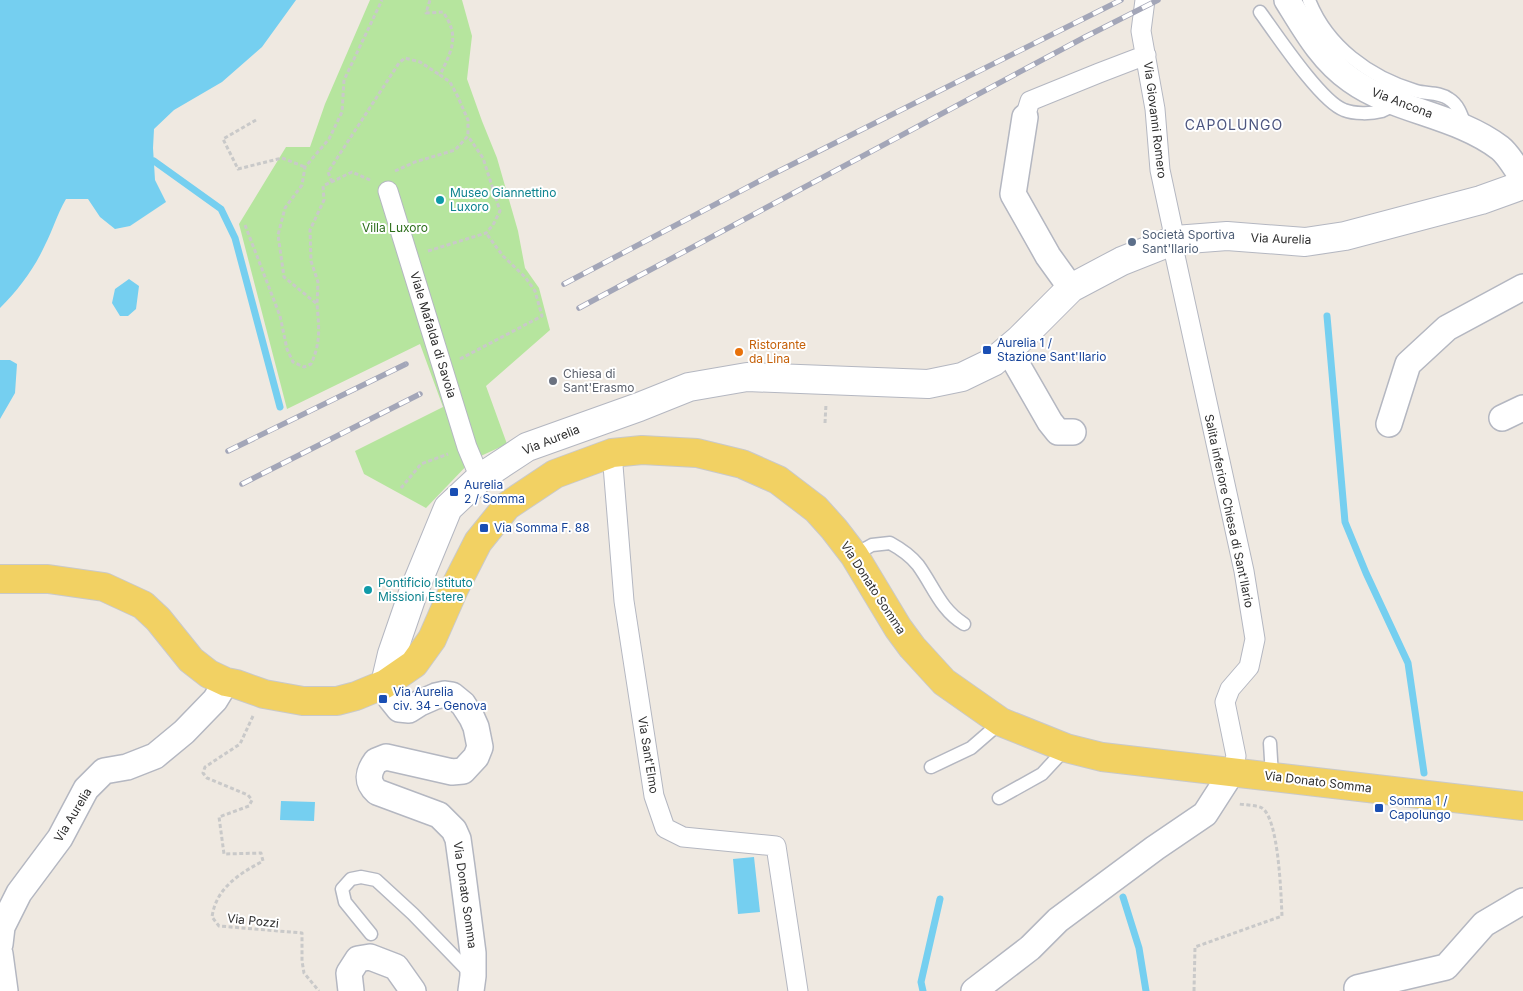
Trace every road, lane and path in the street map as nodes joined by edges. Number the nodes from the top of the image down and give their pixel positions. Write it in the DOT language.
graph roads {
  1 [pos="382,0"];
  2 [pos="430,0"];
  3 [pos="1145,0"];
  4 [pos="1286,0"];
  5 [pos="1309,0"];
  6 [pos="1260,12"];
  7 [pos="1146,55"];
  8 [pos="440,75"];
  9 [pos="1396,103"];
  10 [pos="1025,117"];
  11 [pos="256,120"];
  12 [pos="1466,128"];
  13 [pos="468,136"];
  14 [pos="305,167"];
  15 [pos="1523,178"];
  16 [pos="332,182"];
  17 [pos="1523,185"];
  18 [pos="388,191"];
  19 [pos="245,225"];
  20 [pos="486,233"];
  21 [pos="1173,241"];
  22 [pos="409,256"];
  23 [pos="1523,287"];
  24 [pos="1071,288"];
  25 [pos="317,304"];
  26 [pos="1008,349"];
  27 [pos="443,368"];
  28 [pos="1389,424"];
  29 [pos="1073,432"];
  30 [pos="467,447"];
  31 [pos="612,453"];
  32 [pos="480,478"];
  33 [pos="401,488"];
  34 [pos="854,555"];
  35 [pos="0,579"];
  36 [pos="964,624"];
  37 [pos="235,684"];
  38 [pos="385,684"];
  39 [pos="1001,722"];
  40 [pos="1270,743"];
  41 [pos="1066,748"];
  42 [pos="931,767"];
  43 [pos="1232,772"];
  44 [pos="1272,776"];
  45 [pos="999,798"];
  46 [pos="1214,800"];
  47 [pos="1523,806"];
  48 [pos="1523,901"];
  49 [pos="371,934"];
  50 [pos="0,944"];
  51 [pos="0,954"];
  52 [pos="0,958"];
  53 [pos="472,984"];
  54 [pos="1353,990"];
  55 [pos="5,991"];
  56 [pos="319,991"];
  57 [pos="351,991"];
  58 [pos="413,991"];
  59 [pos="798,991"];
  60 [pos="974,991"];
  61 [pos="1194,991"];
  1 -- 14 [label="path"];
  2 -- 8 [label="path"];
  3 -- 7 [label="street, Via Giovanni Romero"];
  4 -- 9 [label="street, Via Ancona"];
  5 -- 12 [label="lane, Via Ancona"];
  6 -- 9 [label="lane"];
  7 -- 10 [label="street"];
  7 -- 21 [label="street, Via Giovanni Romero"];
  8 -- 13 [label="path"];
  8 -- 16 [label="path"];
  9 -- 12 [label="street, Via Ancona"];
  10 -- 24 [label="street"];
  11 -- 14 [label="path"];
  12 -- 15 [label="street, Via Ancona"];
  13 -- 18 [label="path"];
  13 -- 20 [label="path"];
  14 -- 25 [label="path"];
  16 -- 18 [label="path"];
  16 -- 25 [label="path"];
  17 -- 21 [label="street, Via Aurelia"];
  18 -- 22 [label="street, Viale Mafalda di Savoia"];
  19 -- 25 [label="path"];
  20 -- 22 [label="path"];
  20 -- 27 [label="path"];
  21 -- 24 [label="street, Via Aurelia"];
  21 -- 43 [label="street, Salita inferiore Chiesa di Sant'Ilario"];
  22 -- 27 [label="street, Viale Mafalda di Savoia"];
  23 -- 28 [label="street"];
  24 -- 26 [label="street, Via Aurelia"];
  26 -- 29 [label="street"];
  26 -- 32 [label="street, Via Aurelia"];
  27 -- 30 [label="street, Viale Mafalda di Savoia"];
  30 -- 32 [label="street, Viale Mafalda di Savoia"];
  30 -- 33 [label="path"];
  31 -- 34 [label="main road, Via Donato Somma"];
  31 -- 38 [label="main road, Via Donato Somma"];
  31 -- 59 [label="street, Via Sant'Elmo"];
  32 -- 38 [label="street, Via Aurelia"];
  34 -- 36 [label="lane"];
  34 -- 39 [label="main road, Via Donato Somma"];
  35 -- 37 [label="main road"];
  37 -- 38 [label="main road"];
  37 -- 50 [label="street, Via Aurelia"];
  37 -- 56 [label="path, Via Pozzi"];
  38 -- 53 [label="street, Via Donato Somma"];
  39 -- 41 [label="main road, Via Donato Somma"];
  39 -- 42 [label="lane"];
  40 -- 44 [label="lane"];
  41 -- 43 [label="main road, Via Donato Somma"];
  41 -- 45 [label="lane"];
  43 -- 44 [label="main road, Via Donato Somma"];
  43 -- 46 [label="street"];
  44 -- 47 [label="main road, Via Donato Somma"];
  46 -- 60 [label="street"];
  46 -- 61 [label="path"];
  48 -- 54 [label="street"];
  49 -- 53 [label="lane"];
  51 -- 52 [label="street"];
  52 -- 55 [label="street"];
  57 -- 58 [label="street"];
}
